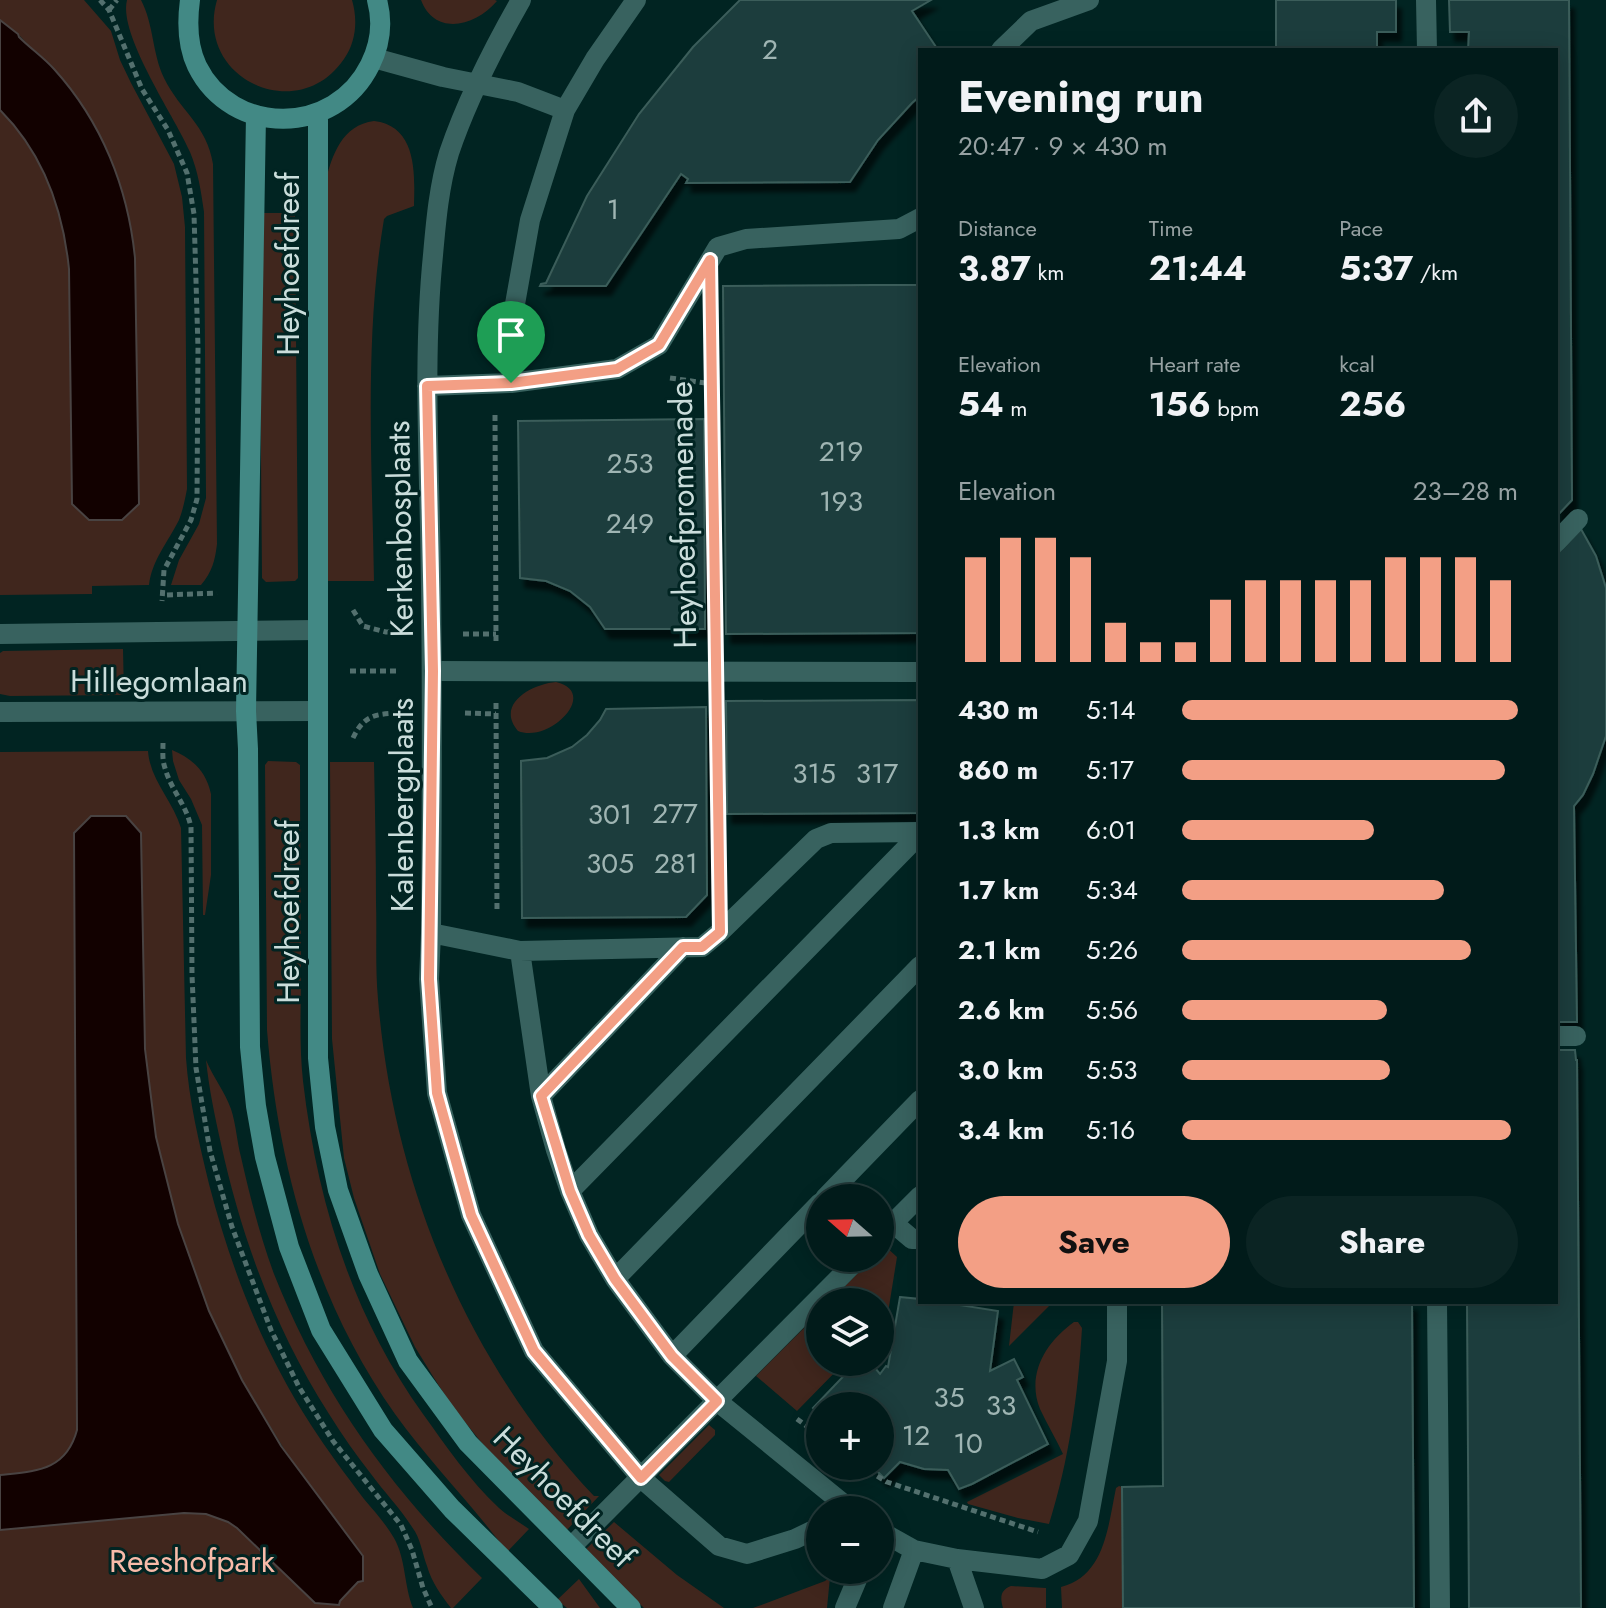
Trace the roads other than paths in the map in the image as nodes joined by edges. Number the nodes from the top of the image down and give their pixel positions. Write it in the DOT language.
graph roads {
  1 [pos="377,0"];
  2 [pos="521,0"];
  3 [pos="636,0"];
  4 [pos="1089,0"];
  5 [pos="1426,0"];
  6 [pos="189,1"];
  7 [pos="1003,48"];
  8 [pos="1427,48"];
  9 [pos="374,58"];
  10 [pos="477,83"];
  11 [pos="565,110"];
  12 [pos="318,114"];
  13 [pos="256,115"];
  14 [pos="918,219"];
  15 [pos="511,383"];
  16 [pos="427,386"];
  17 [pos="1578,519"];
  18 [pos="1558,540"];
  19 [pos="247,630"];
  20 [pos="317,630"];
  21 [pos="0,634"];
  22 [pos="433,671"];
  23 [pos="918,672"];
  24 [pos="246,711"];
  25 [pos="318,711"];
  26 [pos="0,712"];
  27 [pos="918,833"];
  28 [pos="918,835"];
  29 [pos="431,933"];
  30 [pos="683,947"];
  31 [pos="520,951"];
  32 [pos="918,968"];
  33 [pos="541,1096"];
  34 [pos="918,1102"];
  35 [pos="839,1184"];
  36 [pos="570,1191"];
  37 [pos="918,1198"];
  38 [pos="806,1217"];
  39 [pos="894,1223"];
  40 [pos="894,1233"];
  41 [pos="918,1239"];
  42 [pos="845,1272"];
  43 [pos="615,1279"];
  44 [pos="1117,1304"];
  45 [pos="1437,1304"];
  46 [pos="672,1356"];
  47 [pos="717,1401"];
  48 [pos="641,1478"];
  49 [pos="830,1496"];
  50 [pos="806,1534"];
  51 [pos="894,1539"];
  52 [pos="571,1547"];
  53 [pos="914,1550"];
  54 [pos="957,1559"];
  55 [pos="855,1584"];
  56 [pos="553,1608"];
  57 [pos="631,1608"];
  58 [pos="845,1608"];
  59 [pos="893,1608"];
  60 [pos="974,1608"];
  61 [pos="1440,1608"];
  1 -- 9 [label="street"];
  2 -- 10 [label="street, Kerkenbosplaats"];
  3 -- 11 [label="street"];
  4 -- 7 [label="street"];
  5 -- 8 [label="street"];
  6 -- 13 [label="street"];
  9 -- 10 [label="street"];
  9 -- 12 [label="street"];
  10 -- 11 [label="street"];
  10 -- 16 [label="street, Kerkenbosplaats"];
  11 -- 15 [label="street"];
  12 -- 13 [label="street"];
  12 -- 20 [label="street, Heyhoefdreef"];
  13 -- 19 [label="street, Heyhoefdreef"];
  14 -- 15 [label="street, Kerkenbosplaats"];
  15 -- 16 [label="street, Kerkenbosplaats"];
  16 -- 22 [label="street, Kerkenbosplaats"];
  17 -- 18 [label="street"];
  19 -- 20 [label="street, Hillegomlaan"];
  19 -- 21 [label="street, Hillegomlaan"];
  19 -- 24 [label="street, Heyhoefdreef"];
  20 -- 25 [label="street, Heyhoefdreef"];
  22 -- 23 [label="street, Heyhoefpromenade"];
  22 -- 29 [label="street, Kalenbergplaats"];
  24 -- 25 [label="street, Hillegomlaan"];
  24 -- 26 [label="street, Hillegomlaan"];
  24 -- 56 [label="street, Heyhoefdreef"];
  25 -- 52 [label="street, Heyhoefdreef"];
  27 -- 30 [label="street, Kalenbergplaats"];
  28 -- 36 [label="street"];
  29 -- 31 [label="street, Kalenbergplaats"];
  29 -- 48 [label="street"];
  30 -- 31 [label="street, Kalenbergplaats"];
  30 -- 33 [label="street"];
  31 -- 33 [label="street"];
  32 -- 43 [label="street"];
  33 -- 36 [label="street"];
  34 -- 35 [label="street"];
  36 -- 43 [label="street"];
  37 -- 39 [label="street"];
  38 -- 46 [label="street"];
  40 -- 41 [label="street"];
  42 -- 47 [label="street"];
  43 -- 46 [label="street"];
  44 -- 54 [label="street"];
  45 -- 61 [label="street"];
  46 -- 47 [label="street"];
  47 -- 48 [label="street"];
  47 -- 49 [label="street"];
  48 -- 50 [label="street"];
  48 -- 52 [label="street"];
  51 -- 53 [label="street"];
  52 -- 57 [label="street, Heyhoefdreef"];
  53 -- 54 [label="street"];
  53 -- 59 [label="street"];
  54 -- 60 [label="street"];
  55 -- 58 [label="street"];
}
